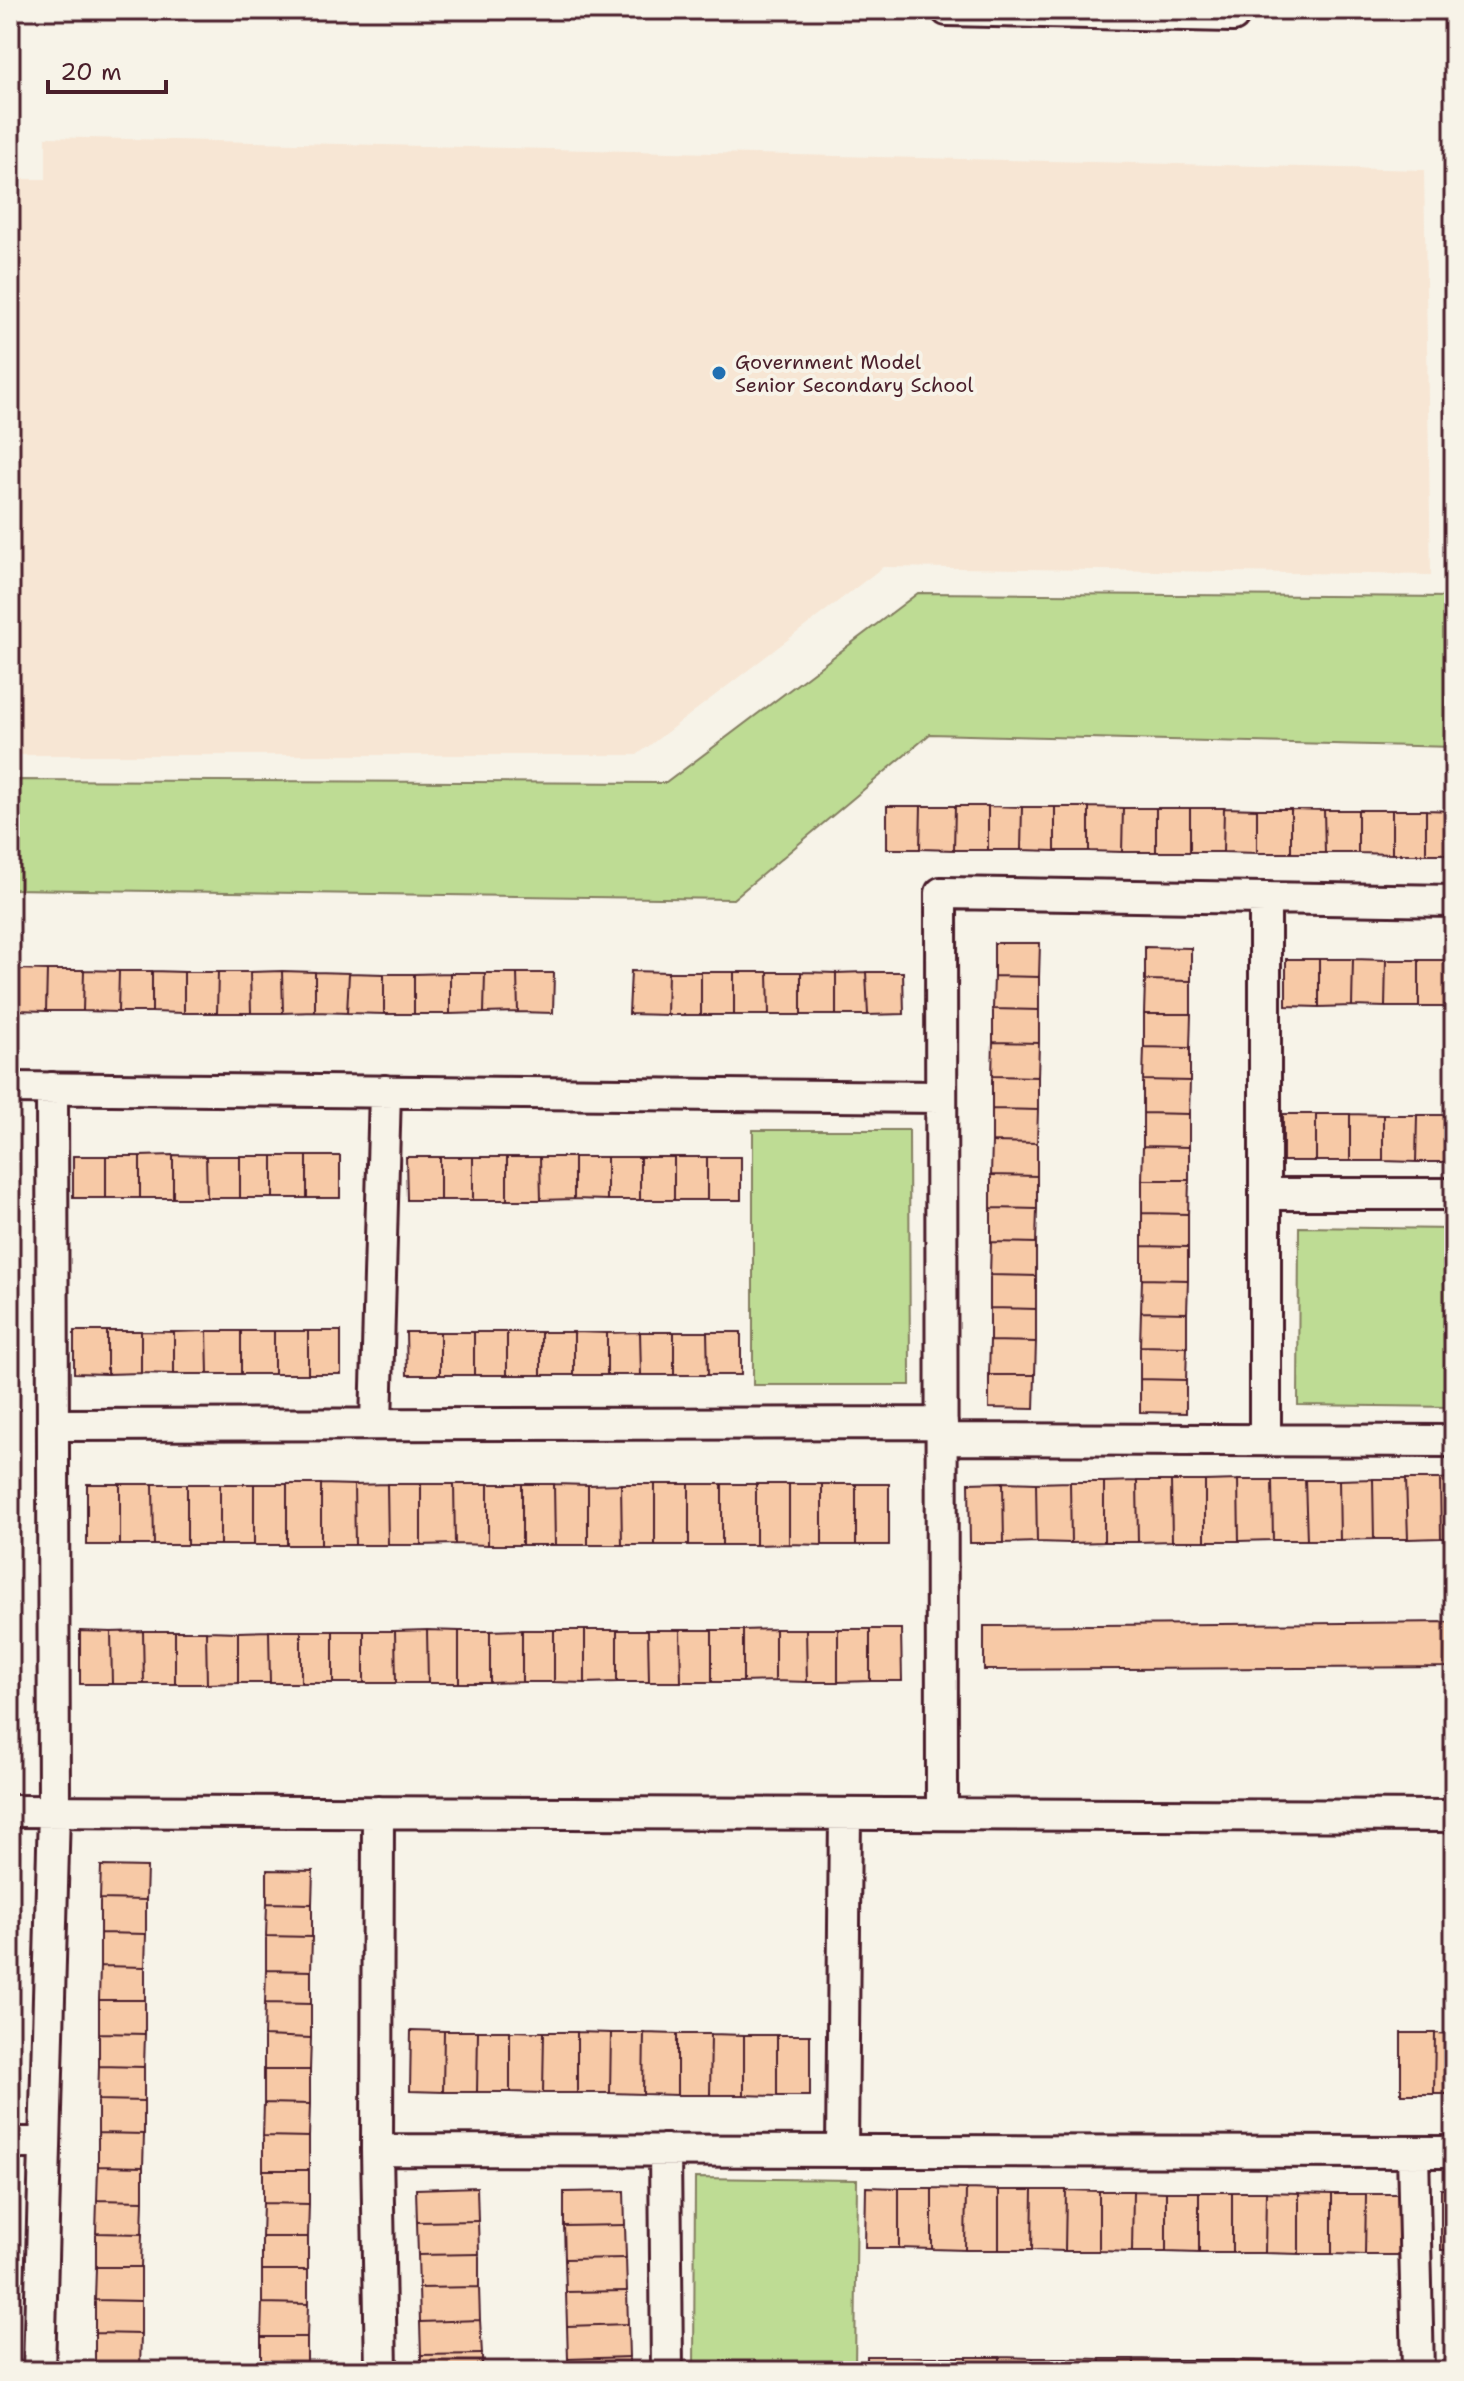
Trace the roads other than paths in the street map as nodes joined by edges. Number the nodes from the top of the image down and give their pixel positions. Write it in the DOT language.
graph roads {
  1 [pos="947,10"];
  2 [pos="1233,10"];
  3 [pos="1265,898"];
  4 [pos="1454,901"];
  5 [pos="10,1088"];
  6 [pos="52,1088"];
  7 [pos="385,1091"];
  8 [pos="941,1097"];
  9 [pos="1265,1194"];
  10 [pos="1454,1194"];
  11 [pos="376,1424"];
  12 [pos="53,1425"];
  13 [pos="942,1431"];
  14 [pos="1265,1440"];
  15 [pos="1454,1441"];
  16 [pos="10,1811"];
  17 [pos="54,1811"];
  18 [pos="378,1812"];
  19 [pos="845,1814"];
  20 [pos="942,1814"];
  21 [pos="1454,1816"];
  22 [pos="10,2143"];
  23 [pos="45,2143"];
  24 [pos="377,2150"];
  25 [pos="665,2150"];
  26 [pos="842,2151"];
  27 [pos="1413,2152"];
  28 [pos="1454,2152"];
  29 [pos="39,2371"];
  30 [pos="381,2371"];
  31 [pos="667,2371"];
  32 [pos="1418,2371"];
  1 -- 2 [label="street"];
  3 -- 4 [label="street"];
  3 -- 8 [label="street"];
  3 -- 9 [label="street"];
  5 -- 6 [label="street"];
  6 -- 7 [label="street"];
  6 -- 12 [label="street"];
  7 -- 8 [label="street"];
  7 -- 11 [label="street"];
  8 -- 13 [label="street"];
  9 -- 10 [label="street"];
  9 -- 14 [label="street"];
  11 -- 12 [label="street"];
  11 -- 13 [label="street"];
  12 -- 17 [label="street"];
  13 -- 14 [label="street"];
  13 -- 20 [label="street"];
  14 -- 15 [label="street"];
  16 -- 17 [label="street"];
  17 -- 18 [label="street"];
  17 -- 23 [label="street"];
  18 -- 19 [label="street"];
  18 -- 24 [label="street"];
  19 -- 20 [label="street"];
  19 -- 26 [label="street"];
  20 -- 21 [label="street"];
  22 -- 23 [label="street"];
  23 -- 29 [label="street"];
  24 -- 25 [label="street"];
  24 -- 30 [label="street"];
  25 -- 26 [label="street"];
  25 -- 31 [label="street"];
  26 -- 27 [label="street"];
  27 -- 28 [label="street"];
  27 -- 32 [label="street"];
}
